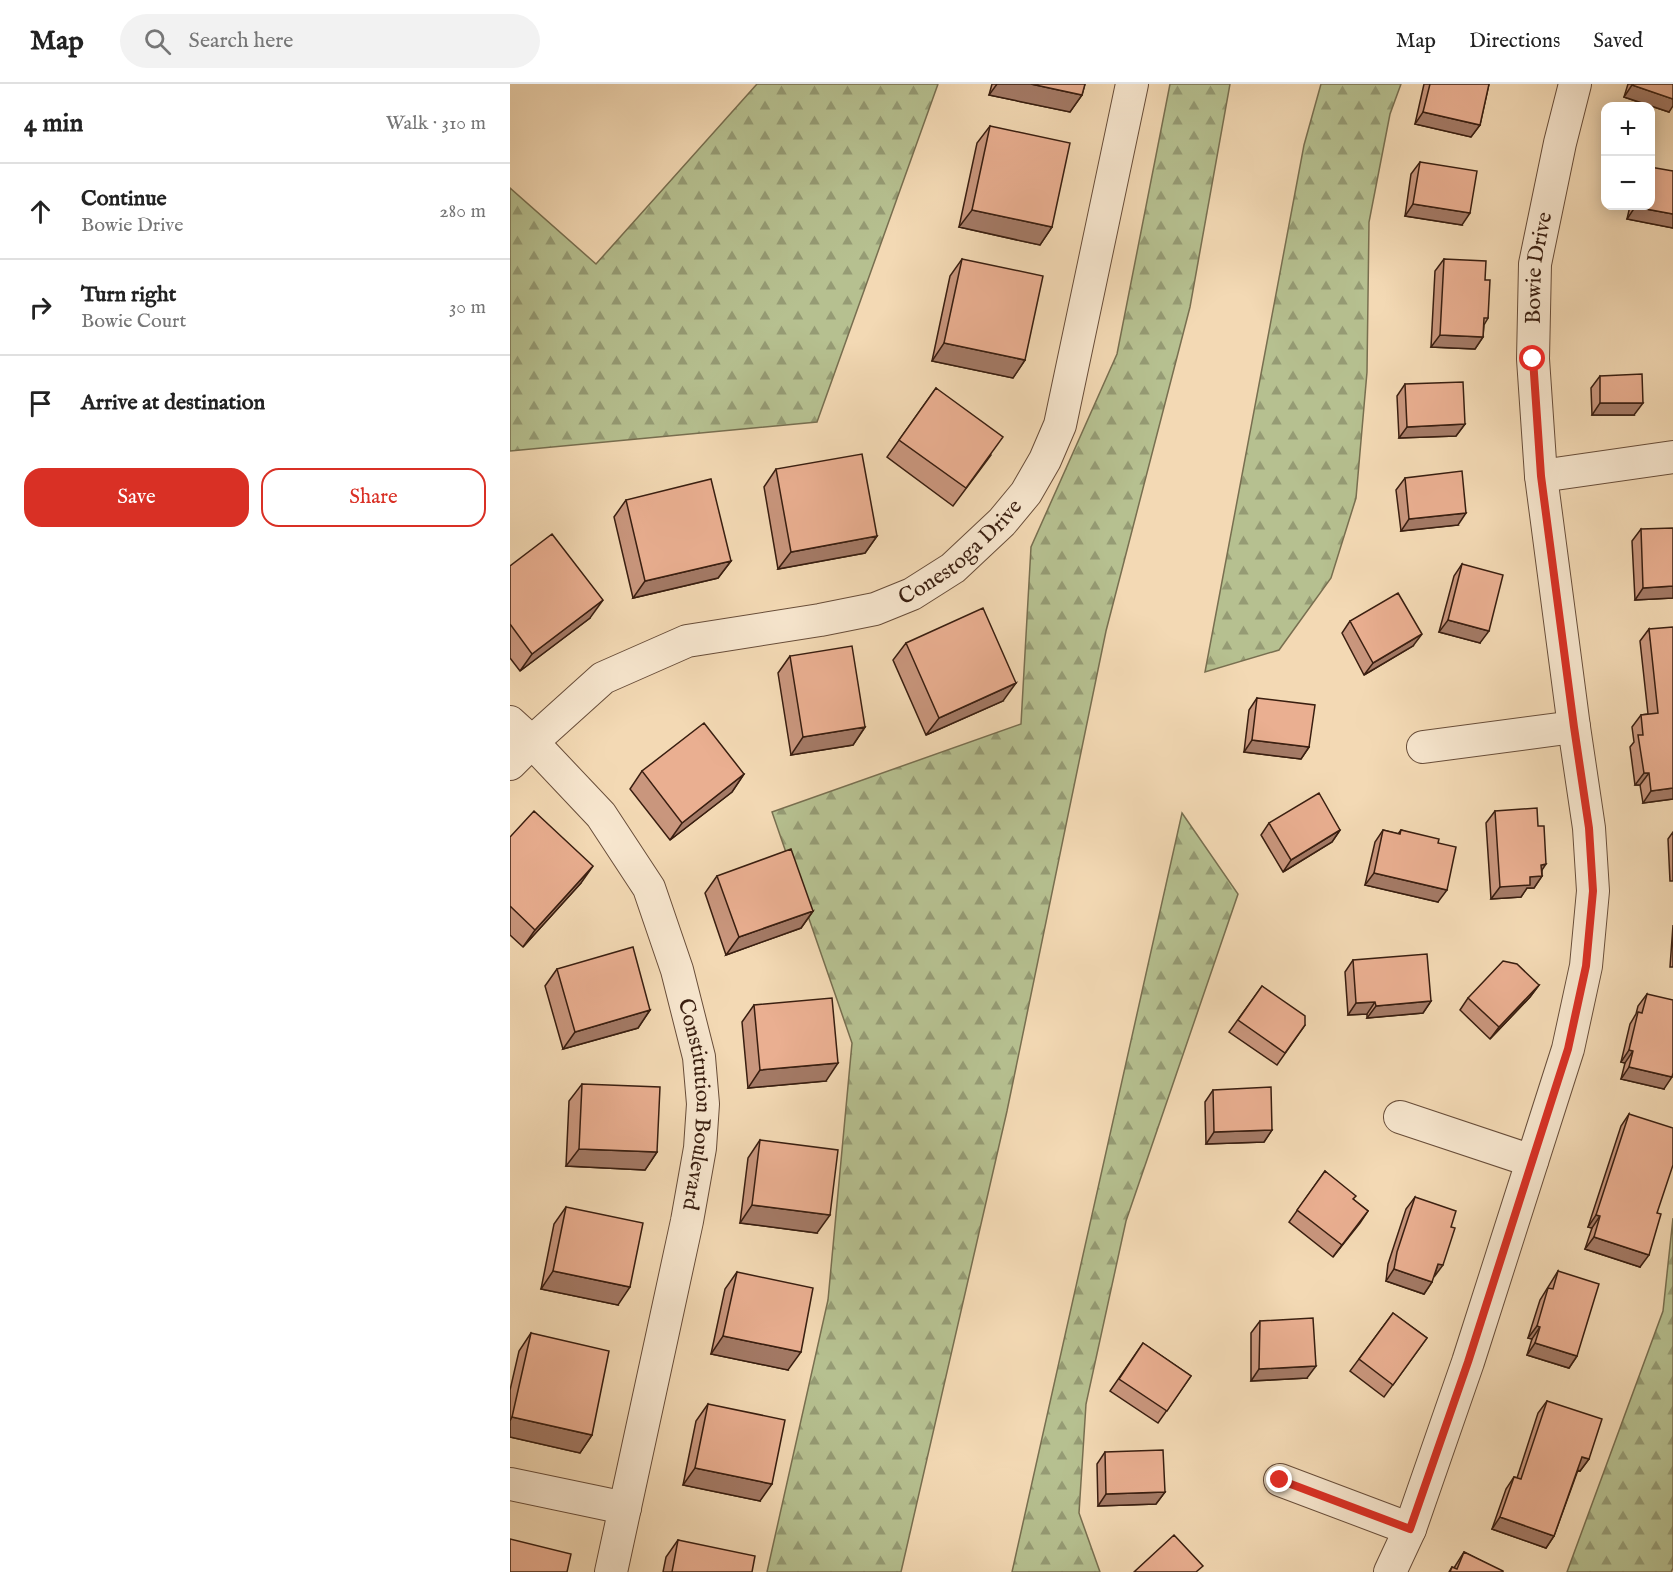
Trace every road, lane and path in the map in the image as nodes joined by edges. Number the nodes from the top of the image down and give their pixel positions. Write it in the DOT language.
graph roads {
  1 [pos="1132,84"];
  2 [pos="1575,84"];
  3 [pos="1673,457"];
  4 [pos="1541,476"];
  5 [pos="1574,727"];
  6 [pos="521,732"];
  7 [pos="1424,747"];
  8 [pos="510,764"];
  9 [pos="1400,1117"];
  10 [pos="1532,1161"];
  11 [pos="1280,1480"];
  12 [pos="510,1484"];
  13 [pos="625,1508"];
  14 [pos="1410,1529"];
  15 [pos="611,1572"];
  16 [pos="1390,1572"];
  1 -- 6 [label="street, Conestoga Drive"];
  2 -- 4 [label="street, Bowie Drive"];
  3 -- 4 [label="street"];
  4 -- 5 [label="street, Bowie Drive"];
  5 -- 7 [label="street"];
  5 -- 10 [label="street, Bowie Drive"];
  6 -- 8 [label="street, Conestoga Drive"];
  6 -- 13 [label="street, Constitution Boulevard"];
  9 -- 10 [label="street"];
  10 -- 14 [label="street, Bowie Drive"];
  11 -- 14 [label="street"];
  12 -- 13 [label="street"];
  13 -- 15 [label="street, Constitution Boulevard"];
  14 -- 16 [label="street, Bowie Drive"];
}
